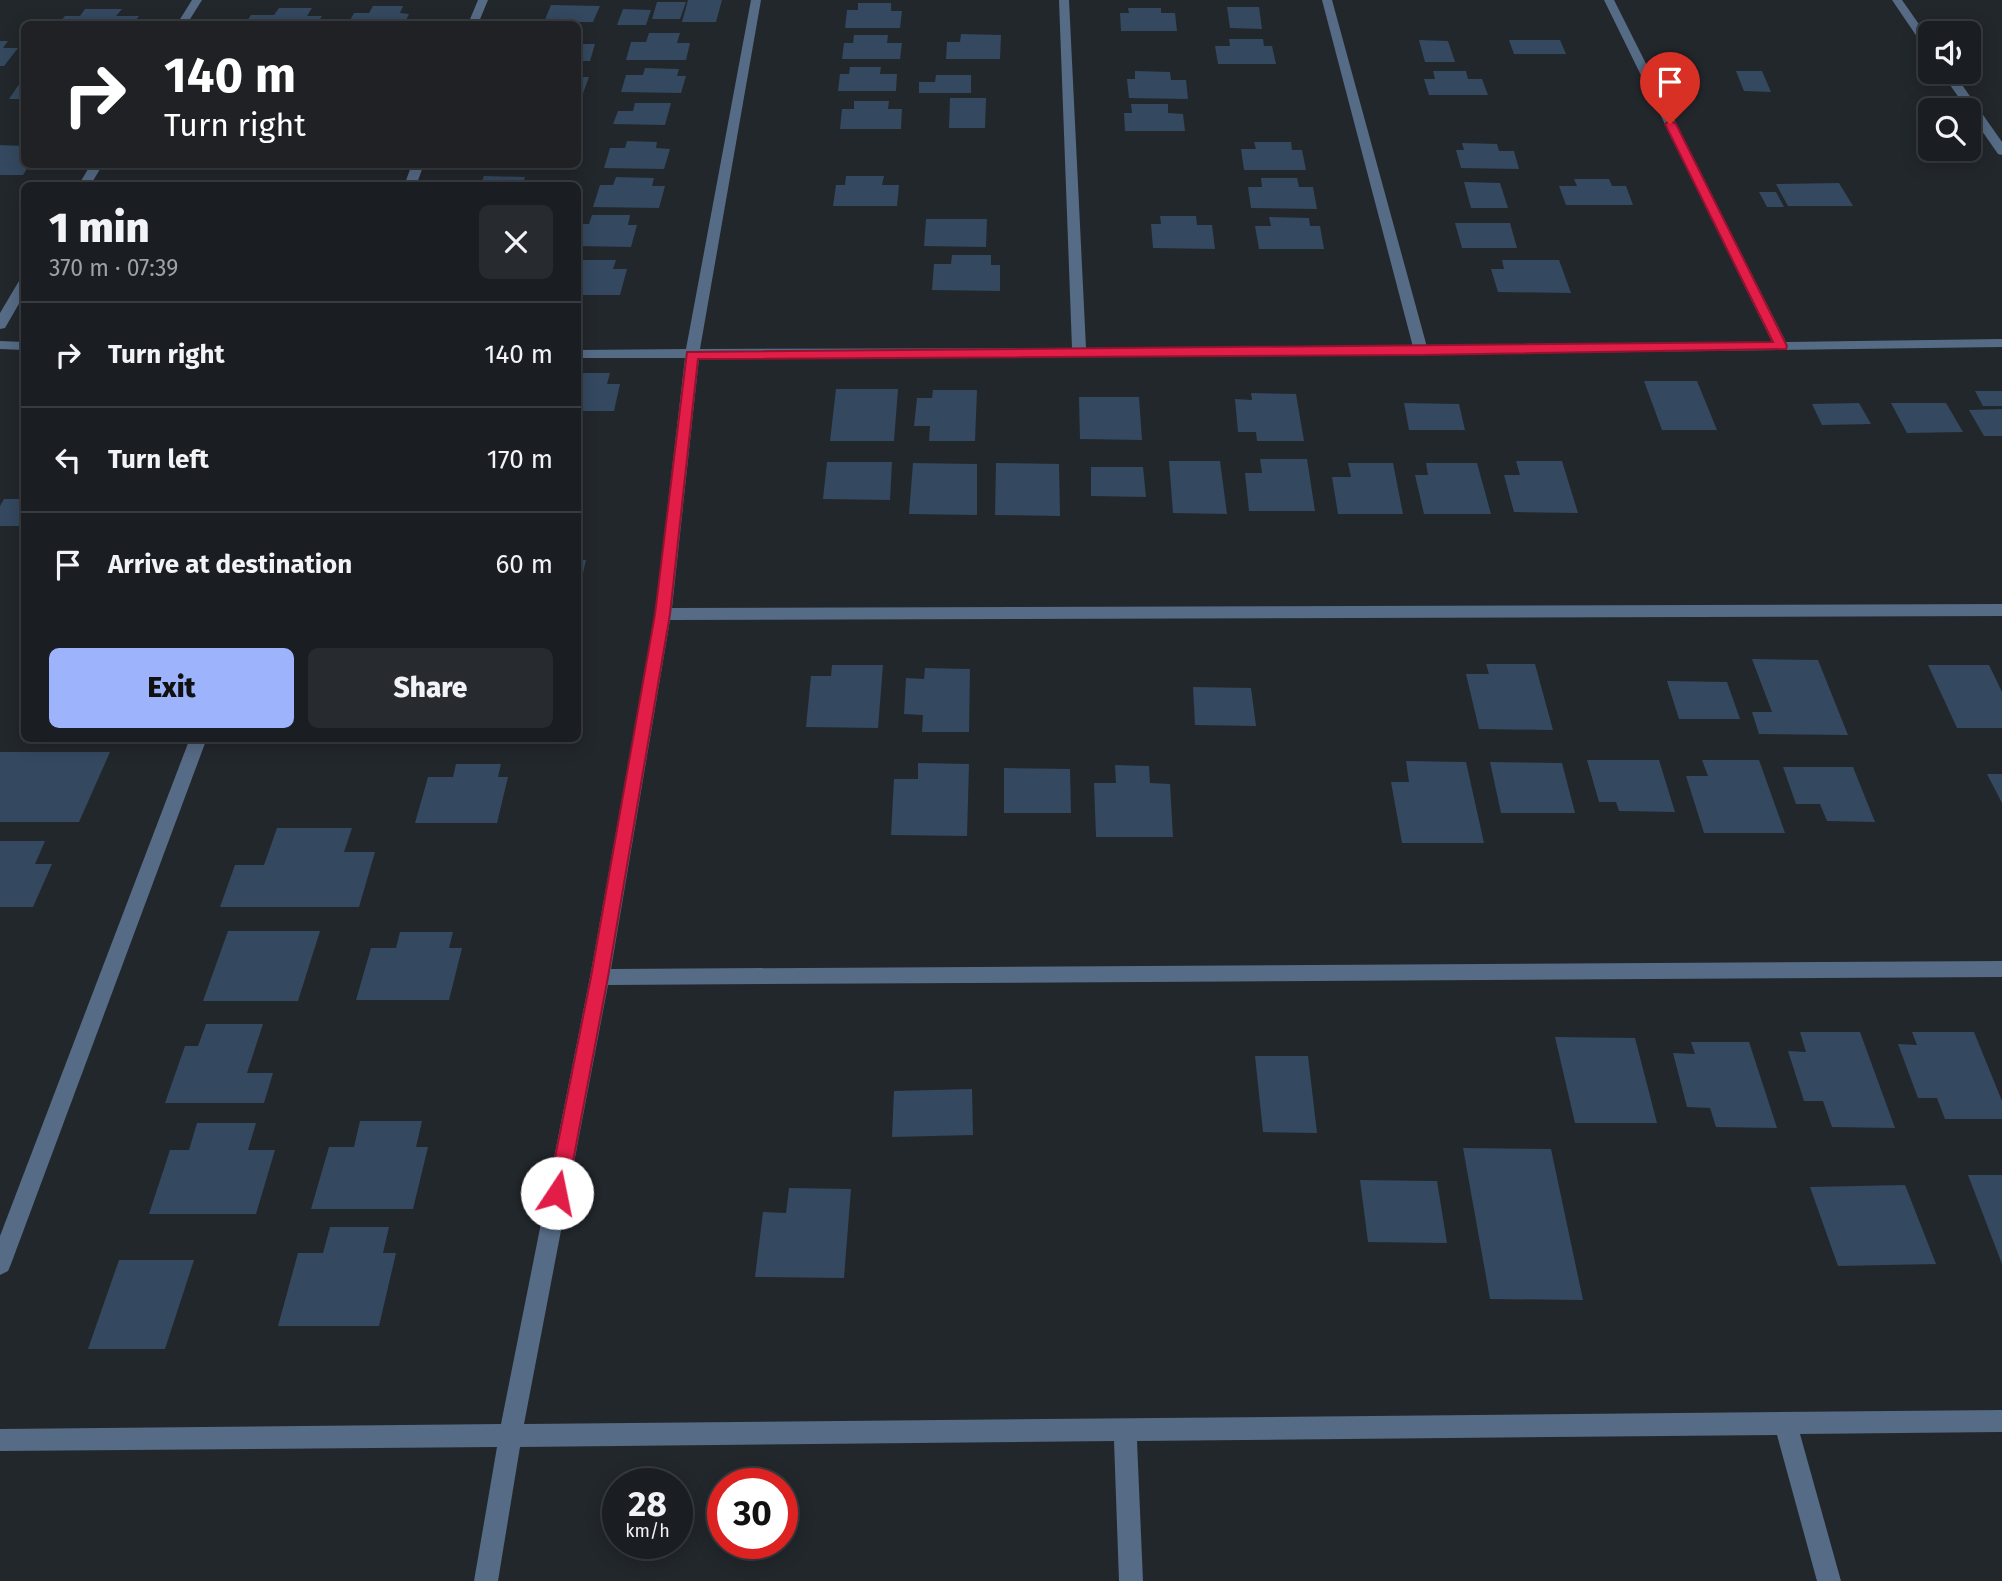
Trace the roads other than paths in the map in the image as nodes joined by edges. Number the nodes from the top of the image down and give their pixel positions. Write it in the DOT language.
graph roads {
  1 [pos="197,0"];
  2 [pos="483,0"];
  3 [pos="756,0"];
  4 [pos="1064,0"];
  5 [pos="1327,0"];
  6 [pos="1609,0"];
  7 [pos="1897,0"];
  8 [pos="184,21"];
  9 [pos="474,21"];
  10 [pos="1918,31"];
  11 [pos="1955,84"];
  12 [pos="2002,151"];
  13 [pos="21,289"];
  14 [pos="0,325"];
  15 [pos="2002,343"];
  16 [pos="0,345"];
  17 [pos="21,346"];
  18 [pos="1781,346"];
  19 [pos="1079,351"];
  20 [pos="1421,351"];
  21 [pos="581,354"];
  22 [pos="692,355"];
  23 [pos="2002,610"];
  24 [pos="663,614"];
  25 [pos="197,742"];
  26 [pos="2002,969"];
  27 [pos="600,977"];
  28 [pos="0,1264"];
  29 [pos="2002,1421"];
  30 [pos="1784,1423"];
  31 [pos="1125,1429"];
  32 [pos="510,1436"];
  33 [pos="0,1440"];
  34 [pos="486,1581"];
  35 [pos="1131,1581"];
  36 [pos="1829,1581"];
  1 -- 8 [label="street"];
  2 -- 9 [label="street"];
  3 -- 22 [label="street"];
  4 -- 19 [label="street"];
  5 -- 20 [label="street"];
  6 -- 18 [label="street"];
  7 -- 10 [label="street"];
  11 -- 12 [label="street"];
  13 -- 14 [label="street"];
  15 -- 18 [label="street"];
  16 -- 17 [label="street"];
  18 -- 20 [label="street"];
  19 -- 20 [label="street"];
  19 -- 22 [label="street"];
  21 -- 22 [label="street"];
  22 -- 24 [label="street"];
  23 -- 24 [label="street"];
  24 -- 27 [label="street"];
  25 -- 28 [label="street"];
  26 -- 27 [label="street"];
  27 -- 32 [label="street"];
  29 -- 30 [label="street"];
  30 -- 31 [label="street"];
  30 -- 36 [label="street"];
  31 -- 32 [label="street"];
  31 -- 35 [label="street"];
  32 -- 33 [label="street"];
  32 -- 34 [label="street"];
}
